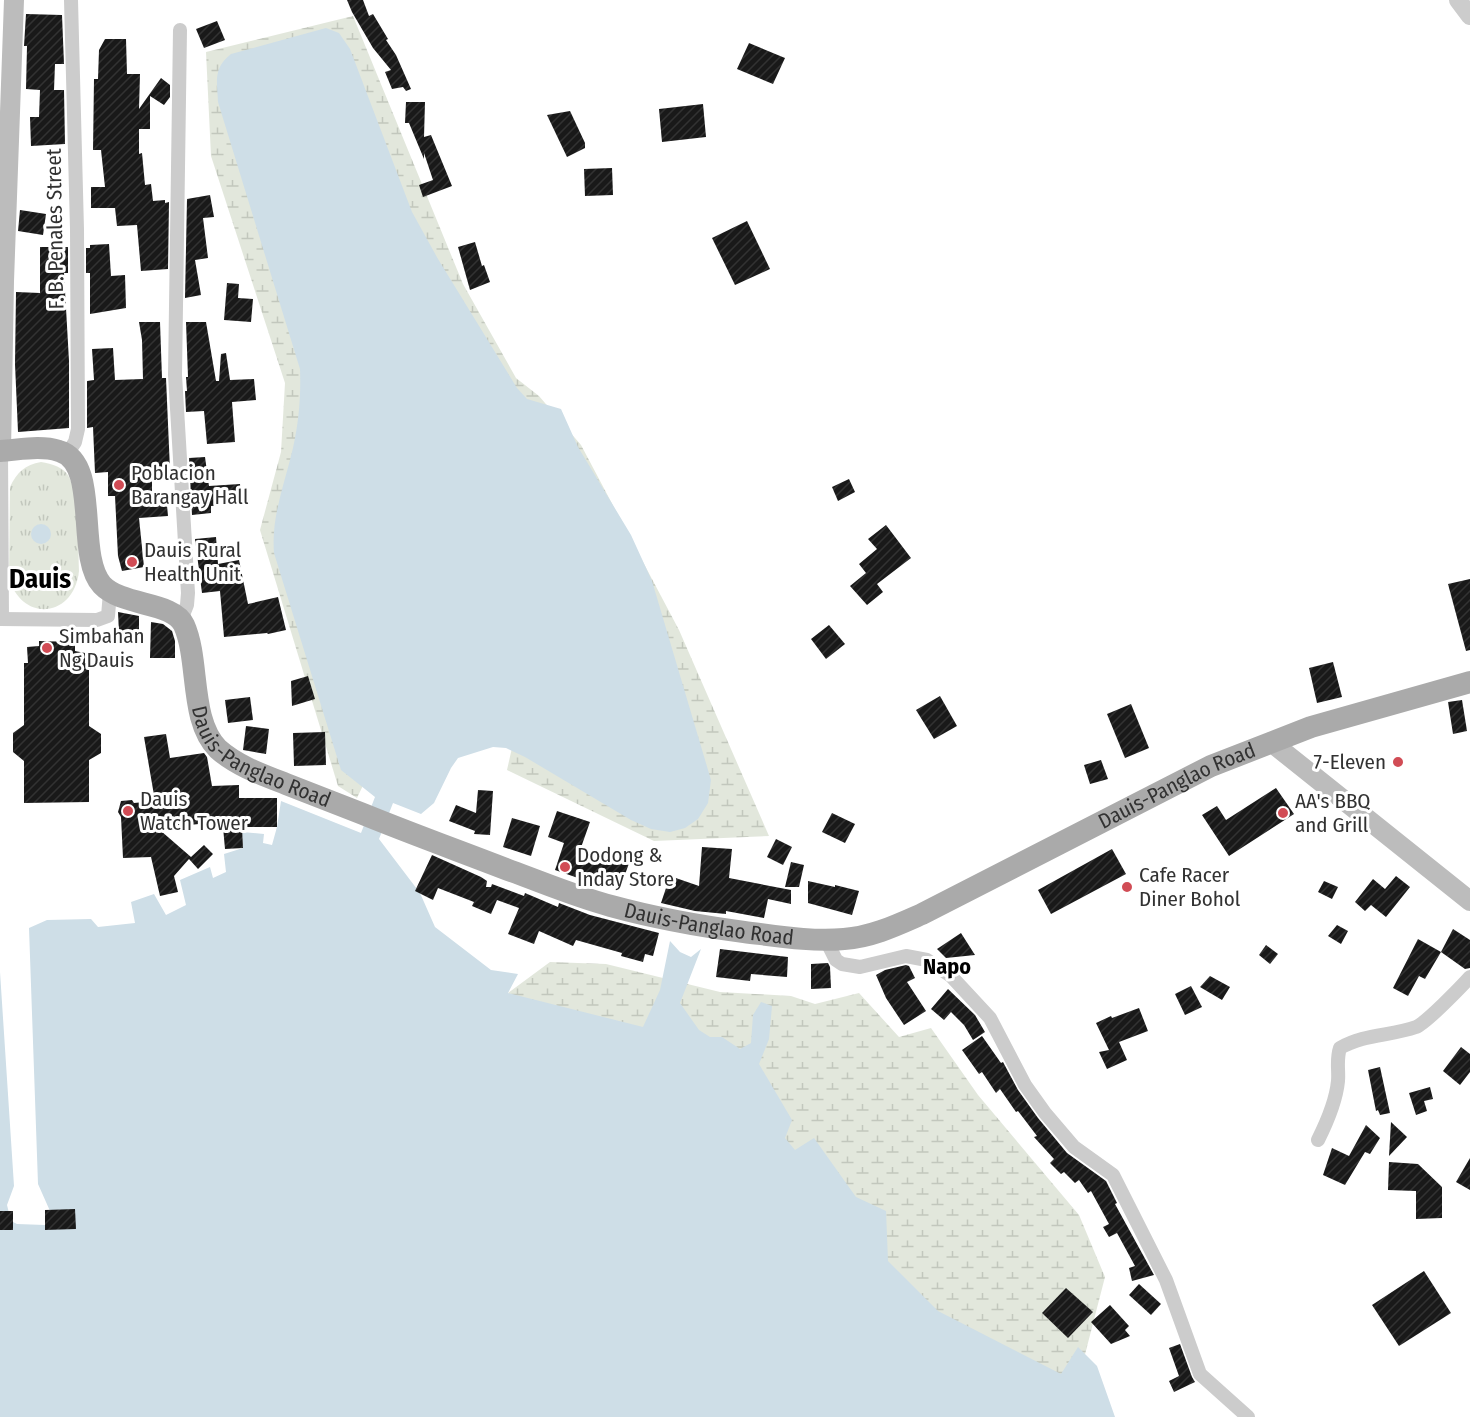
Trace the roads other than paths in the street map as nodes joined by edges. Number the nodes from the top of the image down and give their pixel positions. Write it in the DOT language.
graph roads {
  1 [pos="14,0"];
  2 [pos="71,0"];
  3 [pos="1458,0"];
  4 [pos="1470,16"];
  5 [pos="180,30"];
  6 [pos="0,451"];
  7 [pos="67,454"];
  8 [pos="110,592"];
  9 [pos="1,620"];
  10 [pos="181,620"];
  11 [pos="1470,682"];
  12 [pos="1271,742"];
  13 [pos="1470,902"];
  14 [pos="826,940"];
  15 [pos="1470,977"];
  16 [pos="1318,1140"];
  17 [pos="1248,1417"];
  1 -- 6 [label="main road"];
  2 -- 7 [label="street, F. B. Penales Street"];
  3 -- 4 [label="street"];
  5 -- 10 [label="street"];
  6 -- 7 [label="main road"];
  6 -- 9 [label="street"];
  7 -- 8 [label="main road"];
  8 -- 9 [label="street"];
  8 -- 10 [label="main road"];
  10 -- 14 [label="main road, Dauis-Panglao Road"];
  11 -- 12 [label="main road, Dauis-Panglao Road"];
  12 -- 13 [label="main road"];
  12 -- 14 [label="main road, Dauis-Panglao Road"];
  14 -- 17 [label="street"];
  15 -- 16 [label="street"];
}
